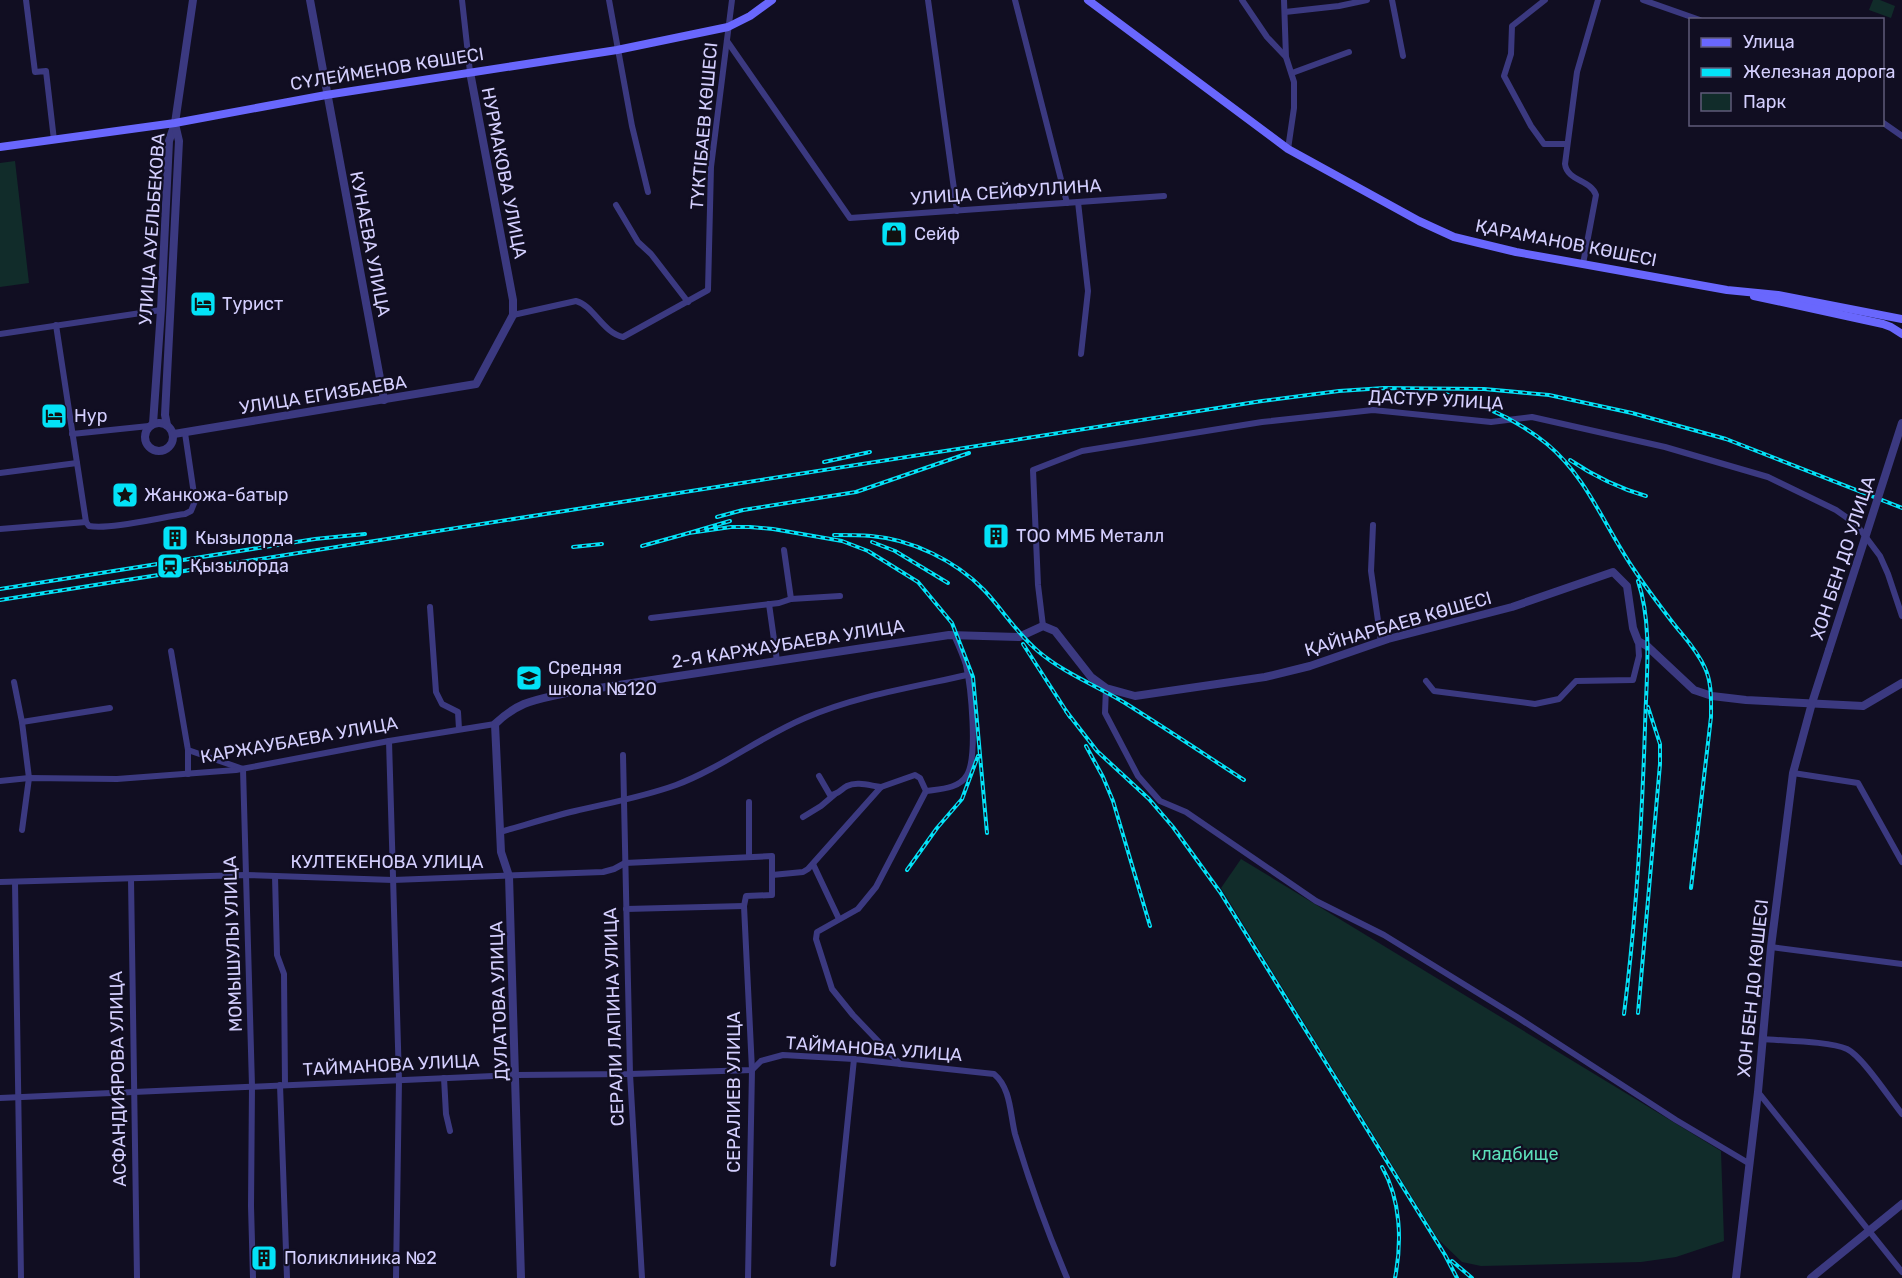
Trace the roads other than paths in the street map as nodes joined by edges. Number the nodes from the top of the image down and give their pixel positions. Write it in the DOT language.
graph roads {
  1 [pos="26,0"];
  2 [pos="193,0"];
  3 [pos="310,0"];
  4 [pos="462,0"];
  5 [pos="609,0"];
  6 [pos="732,0"];
  7 [pos="772,0"];
  8 [pos="928,0"];
  9 [pos="1015,0"];
  10 [pos="1088,0"];
  11 [pos="1242,0"];
  12 [pos="1284,0"];
  13 [pos="1367,0"];
  14 [pos="1392,0"];
  15 [pos="1545,0"];
  16 [pos="1598,0"];
  17 [pos="1642,0"];
  18 [pos="1285,12"];
  19 [pos="1694,18"];
  20 [pos="728,27"];
  21 [pos="727,41"];
  22 [pos="617,50"];
  23 [pos="1349,52"];
  24 [pos="1403,56"];
  25 [pos="1286,57"];
  26 [pos="470,72"];
  27 [pos="1292,73"];
  28 [pos="326,94"];
  29 [pos="175,123"];
  30 [pos="1884,123"];
  31 [pos="1902,136"];
  32 [pos="54,140"];
  33 [pos="1567,144"];
  34 [pos="0,147"];
  35 [pos="1288,149"];
  36 [pos="648,192"];
  37 [pos="1164,196"];
  38 [pos="1078,202"];
  39 [pos="1067,203"];
  40 [pos="616,205"];
  41 [pos="957,211"];
  42 [pos="1583,264"];
  43 [pos="1727,290"];
  44 [pos="688,302"];
  45 [pos="161,310"];
  46 [pos="170,310"];
  47 [pos="513,315"];
  48 [pos="1902,321"];
  49 [pos="56,325"];
  50 [pos="1902,333"];
  51 [pos="0,334"];
  52 [pos="1081,354"];
  53 [pos="384,400"];
  54 [pos="1902,423"];
  55 [pos="151,425"];
  56 [pos="167,425"];
  57 [pos="185,433"];
  58 [pos="72,434"];
  59 [pos="174,434"];
  60 [pos="77,463"];
  61 [pos="0,473"];
  62 [pos="86,522"];
  63 [pos="1373,525"];
  64 [pos="0,529"];
  65 [pos="784,550"];
  66 [pos="840,596"];
  67 [pos="791,599"];
  68 [pos="769,604"];
  69 [pos="430,607"];
  70 [pos="1902,616"];
  71 [pos="651,618"];
  72 [pos="1043,626"];
  73 [pos="952,635"];
  74 [pos="1638,641"];
  75 [pos="1381,642"];
  76 [pos="171,651"];
  77 [pos="777,661"];
  78 [pos="967,675"];
  79 [pos="1426,681"];
  80 [pos="14,682"];
  81 [pos="1902,683"];
  82 [pos="1106,688"];
  83 [pos="1812,703"];
  84 [pos="110,708"];
  85 [pos="22,722"];
  86 [pos="495,723"];
  87 [pos="459,729"];
  88 [pos="389,741"];
  89 [pos="188,750"];
  90 [pos="623,755"];
  91 [pos="243,769"];
  92 [pos="188,774"];
  93 [pos="1793,774"];
  94 [pos="819,776"];
  95 [pos="29,778"];
  96 [pos="0,781"];
  97 [pos="881,787"];
  98 [pos="926,791"];
  99 [pos="835,795"];
  100 [pos="622,801"];
  101 [pos="748,802"];
  102 [pos="803,817"];
  103 [pos="22,830"];
  104 [pos="500,832"];
  105 [pos="749,856"];
  106 [pos="1902,862"];
  107 [pos="625,863"];
  108 [pos="813,864"];
  109 [pos="245,875"];
  110 [pos="772,875"];
  111 [pos="275,876"];
  112 [pos="509,876"];
  113 [pos="130,879"];
  114 [pos="393,880"];
  115 [pos="0,882"];
  116 [pos="15,882"];
  117 [pos="744,906"];
  118 [pos="626,909"];
  119 [pos="839,919"];
  120 [pos="1771,947"];
  121 [pos="1902,964"];
  122 [pos="1762,1039"];
  123 [pos="854,1059"];
  124 [pos="900,1064"];
  125 [pos="752,1070"];
  126 [pos="630,1074"];
  127 [pos="517,1075"];
  128 [pos="444,1078"];
  129 [pos="399,1080"];
  130 [pos="283,1085"];
  131 [pos="252,1086"];
  132 [pos="133,1092"];
  133 [pos="1758,1092"];
  134 [pos="18,1097"];
  135 [pos="0,1098"];
  136 [pos="1902,1114"];
  137 [pos="450,1131"];
  138 [pos="1750,1164"];
  139 [pos="1902,1204"];
  140 [pos="1869,1231"];
  141 [pos="833,1264"];
  142 [pos="1902,1272"];
  143 [pos="21,1278"];
  144 [pos="137,1278"];
  145 [pos="253,1278"];
  146 [pos="287,1278"];
  147 [pos="396,1278"];
  148 [pos="521,1278"];
  149 [pos="642,1278"];
  150 [pos="748,1278"];
  151 [pos="1067,1278"];
  152 [pos="1736,1278"];
  153 [pos="1811,1278"];
  1 -- 32 [label="street"];
  2 -- 29 [label="street"];
  3 -- 28 [label="street, КУНАЕВА УЛИЦА"];
  4 -- 26 [label="street, НУРМАКОВА УЛИЦА"];
  5 -- 22 [label="street"];
  6 -- 20 [label="street, ТҮКТІБАЕВ КӨШЕСІ"];
  7 -- 20 [label="main road, СҮЛЕЙМЕНОВ КӨШЕСІ"];
  8 -- 41 [label="street"];
  9 -- 39 [label="street"];
  10 -- 35 [label="main road, ҚАРАМАНОВ КӨШЕСІ"];
  11 -- 25 [label="street"];
  12 -- 18 [label="street"];
  13 -- 18 [label="street"];
  14 -- 24 [label="street"];
  15 -- 33 [label="street"];
  16 -- 33 [label="street"];
  17 -- 19 [label="street"];
  18 -- 25 [label="street"];
  20 -- 21 [label="street, ТҮКТІБАЕВ КӨШЕСІ"];
  20 -- 22 [label="main road, СҮЛЕЙМЕНОВ КӨШЕСІ"];
  21 -- 41 [label="street, УЛИЦА СЕЙФУЛЛИНА"];
  21 -- 44 [label="street, ТҮКТІБАЕВ КӨШЕСІ"];
  22 -- 26 [label="main road, СҮЛЕЙМЕНОВ КӨШЕСІ"];
  22 -- 36 [label="street"];
  23 -- 27 [label="street"];
  25 -- 27 [label="street"];
  26 -- 28 [label="main road, СҮЛЕЙМЕНОВ КӨШЕСІ"];
  26 -- 47 [label="street, НУРМАКОВА УЛИЦА"];
  27 -- 35 [label="street"];
  28 -- 29 [label="main road, СҮЛЕЙМЕНОВ КӨШЕСІ"];
  28 -- 53 [label="street, КУНАЕВА УЛИЦА"];
  29 -- 32 [label="main road, СҮЛЕЙМЕНОВ КӨШЕСІ"];
  29 -- 45 [label="street, УЛИЦА АУЕЛЬБЕКОВА"];
  29 -- 46 [label="street, УЛИЦА АУЕЛЬБЕКОВА"];
  30 -- 31 [label="street"];
  32 -- 34 [label="main road, СҮЛЕЙМЕНОВ КӨШЕСІ"];
  33 -- 42 [label="street"];
  35 -- 42 [label="main road, ҚАРАМАНОВ КӨШЕСІ"];
  37 -- 38 [label="street, УЛИЦА СЕЙФУЛЛИНА"];
  38 -- 39 [label="street, УЛИЦА СЕЙФУЛЛИНА"];
  38 -- 52 [label="street"];
  39 -- 41 [label="street, УЛИЦА СЕЙФУЛЛИНА"];
  40 -- 44 [label="street"];
  42 -- 43 [label="main road, ҚАРАМАНОВ КӨШЕСІ"];
  43 -- 48 [label="main road, ҚАРАМАНОВ КӨШЕСІ"];
  43 -- 50 [label="main road"];
  44 -- 47 [label="street"];
  45 -- 46 [label="street"];
  45 -- 49 [label="street"];
  45 -- 55 [label="street, УЛИЦА АУЕЛЬБЕКОВА"];
  46 -- 56 [label="street, УЛИЦА АУЕЛЬБЕКОВА"];
  47 -- 53 [label="street, УЛИЦА ЕГИЗБАЕВА"];
  49 -- 51 [label="street"];
  49 -- 58 [label="street"];
  53 -- 57 [label="street, УЛИЦА ЕГИЗБАЕВА"];
  54 -- 83 [label="street, ХОН БЕН ДО УЛИЦА, bridge"];
  55 -- 56 [label="street"];
  55 -- 58 [label="street"];
  55 -- 59 [label="street"];
  56 -- 59 [label="street"];
  57 -- 59 [label="street, УЛИЦА ЕГИЗБАЕВА"];
  57 -- 62 [label="street"];
  58 -- 60 [label="street"];
  60 -- 61 [label="street"];
  60 -- 62 [label="street"];
  62 -- 64 [label="street"];
  63 -- 75 [label="street"];
  65 -- 67 [label="street"];
  66 -- 67 [label="street"];
  67 -- 68 [label="street"];
  68 -- 71 [label="street"];
  68 -- 77 [label="street"];
  69 -- 87 [label="street"];
  70 -- 72 [label="street, ДАСТУР УЛИЦА"];
  72 -- 73 [label="street"];
  72 -- 82 [label="street, ҚАЙНАРБАЕВ КӨШЕСІ"];
  73 -- 77 [label="street, 2-Я КАРЖАУБАЕВА УЛИЦА"];
  73 -- 78 [label="street"];
  74 -- 75 [label="street, ҚАЙНАРБАЕВ КӨШЕСІ"];
  74 -- 79 [label="street"];
  74 -- 83 [label="street"];
  75 -- 82 [label="street, ҚАЙНАРБАЕВ КӨШЕСІ"];
  76 -- 89 [label="street"];
  77 -- 86 [label="street, 2-Я КАРЖАУБАЕВА УЛИЦА"];
  78 -- 98 [label="street"];
  78 -- 100 [label="street"];
  80 -- 85 [label="street"];
  81 -- 83 [label="street"];
  82 -- 138 [label="street"];
  83 -- 93 [label="street, ХОН БЕН ДО КӨШЕСІ"];
  84 -- 85 [label="street"];
  85 -- 95 [label="street"];
  86 -- 87 [label="street, КАРЖАУБАЕВА УЛИЦА"];
  86 -- 104 [label="street, ДУЛАТОВА УЛИЦА"];
  87 -- 88 [label="street, КАРЖАУБАЕВА УЛИЦА"];
  88 -- 91 [label="street, КАРЖАУБАЕВА УЛИЦА"];
  88 -- 114 [label="street"];
  89 -- 91 [label="street"];
  89 -- 92 [label="street"];
  90 -- 100 [label="street, СЕРАЛИ ЛАПИНА УЛИЦА"];
  91 -- 92 [label="street, КАРЖАУБАЕВА УЛИЦА"];
  91 -- 109 [label="street, МОМЫШУЛЫ УЛИЦА"];
  92 -- 95 [label="street, КАРЖАУБАЕВА УЛИЦА"];
  93 -- 106 [label="street"];
  93 -- 120 [label="street, ХОН БЕН ДО КӨШЕСІ"];
  94 -- 99 [label="street"];
  95 -- 96 [label="street, КАРЖАУБАЕВА УЛИЦА"];
  95 -- 103 [label="street"];
  97 -- 98 [label="street"];
  97 -- 99 [label="street"];
  97 -- 108 [label="street"];
  98 -- 119 [label="street"];
  99 -- 102 [label="street"];
  100 -- 104 [label="street"];
  100 -- 107 [label="street, СЕРАЛИ ЛАПИНА УЛИЦА"];
  101 -- 105 [label="street"];
  104 -- 112 [label="street, ДУЛАТОВА УЛИЦА"];
  105 -- 107 [label="street, КУЛТЕКЕНОВА УЛИЦА"];
  105 -- 110 [label="street, КУЛТЕКЕНОВА УЛИЦА"];
  107 -- 112 [label="street, КУЛТЕКЕНОВА УЛИЦА"];
  107 -- 118 [label="street, СЕРАЛИ ЛАПИНА УЛИЦА"];
  108 -- 110 [label="street"];
  108 -- 119 [label="street"];
  109 -- 111 [label="street, КУЛТЕКЕНОВА УЛИЦА"];
  109 -- 113 [label="street, КУЛТЕКЕНОВА УЛИЦА"];
  109 -- 131 [label="street, МОМЫШУЛЫ УЛИЦА"];
  110 -- 117 [label="street"];
  111 -- 114 [label="street, КУЛТЕКЕНОВА УЛИЦА"];
  111 -- 130 [label="street"];
  112 -- 114 [label="street, КУЛТЕКЕНОВА УЛИЦА"];
  112 -- 127 [label="street, ДУЛАТОВА УЛИЦА"];
  113 -- 116 [label="street, КУЛТЕКЕНОВА УЛИЦА"];
  113 -- 132 [label="street, АСФАНДИЯРОВА УЛИЦА"];
  114 -- 129 [label="street"];
  115 -- 116 [label="street, КУЛТЕКЕНОВА УЛИЦА"];
  116 -- 134 [label="street"];
  117 -- 118 [label="street"];
  117 -- 125 [label="street, СЕРАЛИЕВ УЛИЦА"];
  118 -- 126 [label="street, СЕРАЛИ ЛАПИНА УЛИЦА"];
  119 -- 124 [label="street"];
  120 -- 121 [label="street"];
  120 -- 122 [label="street, ХОН БЕН ДО КӨШЕСІ"];
  122 -- 133 [label="street, ХОН БЕН ДО КӨШЕСІ"];
  122 -- 136 [label="street"];
  123 -- 124 [label="street, ТАЙМАНОВА УЛИЦА"];
  123 -- 125 [label="street, ТАЙМАНОВА УЛИЦА"];
  123 -- 141 [label="street"];
  124 -- 151 [label="street, ТАЙМАНОВА УЛИЦА"];
  125 -- 126 [label="street, ТАЙМАНОВА УЛИЦА"];
  125 -- 150 [label="street, СЕРАЛИЕВ УЛИЦА"];
  126 -- 127 [label="street, ТАЙМАНОВА УЛИЦА"];
  126 -- 149 [label="street, СЕРАЛИ ЛАПИНА УЛИЦА"];
  127 -- 128 [label="street, ТАЙМАНОВА УЛИЦА"];
  127 -- 148 [label="street, ДУЛАТОВА УЛИЦА"];
  128 -- 129 [label="street, ТАЙМАНОВА УЛИЦА"];
  128 -- 137 [label="street"];
  129 -- 130 [label="street, ТАЙМАНОВА УЛИЦА"];
  129 -- 147 [label="street"];
  130 -- 131 [label="street, ТАЙМАНОВА УЛИЦА"];
  130 -- 146 [label="street"];
  131 -- 132 [label="street, ТАЙМАНОВА УЛИЦА"];
  131 -- 145 [label="street, МОМЫШУЛЫ УЛИЦА"];
  132 -- 134 [label="street, ТАЙМАНОВА УЛИЦА"];
  132 -- 144 [label="street, АСФАНДИЯРОВА УЛИЦА"];
  133 -- 138 [label="street, ХОН БЕН ДО КӨШЕСІ"];
  133 -- 140 [label="street"];
  134 -- 135 [label="street, ТАЙМАНОВА УЛИЦА"];
  134 -- 143 [label="street"];
  138 -- 152 [label="street, ХОН БЕН ДО КӨШЕСІ"];
  139 -- 140 [label="street"];
  140 -- 142 [label="street"];
  140 -- 153 [label="street"];
}
